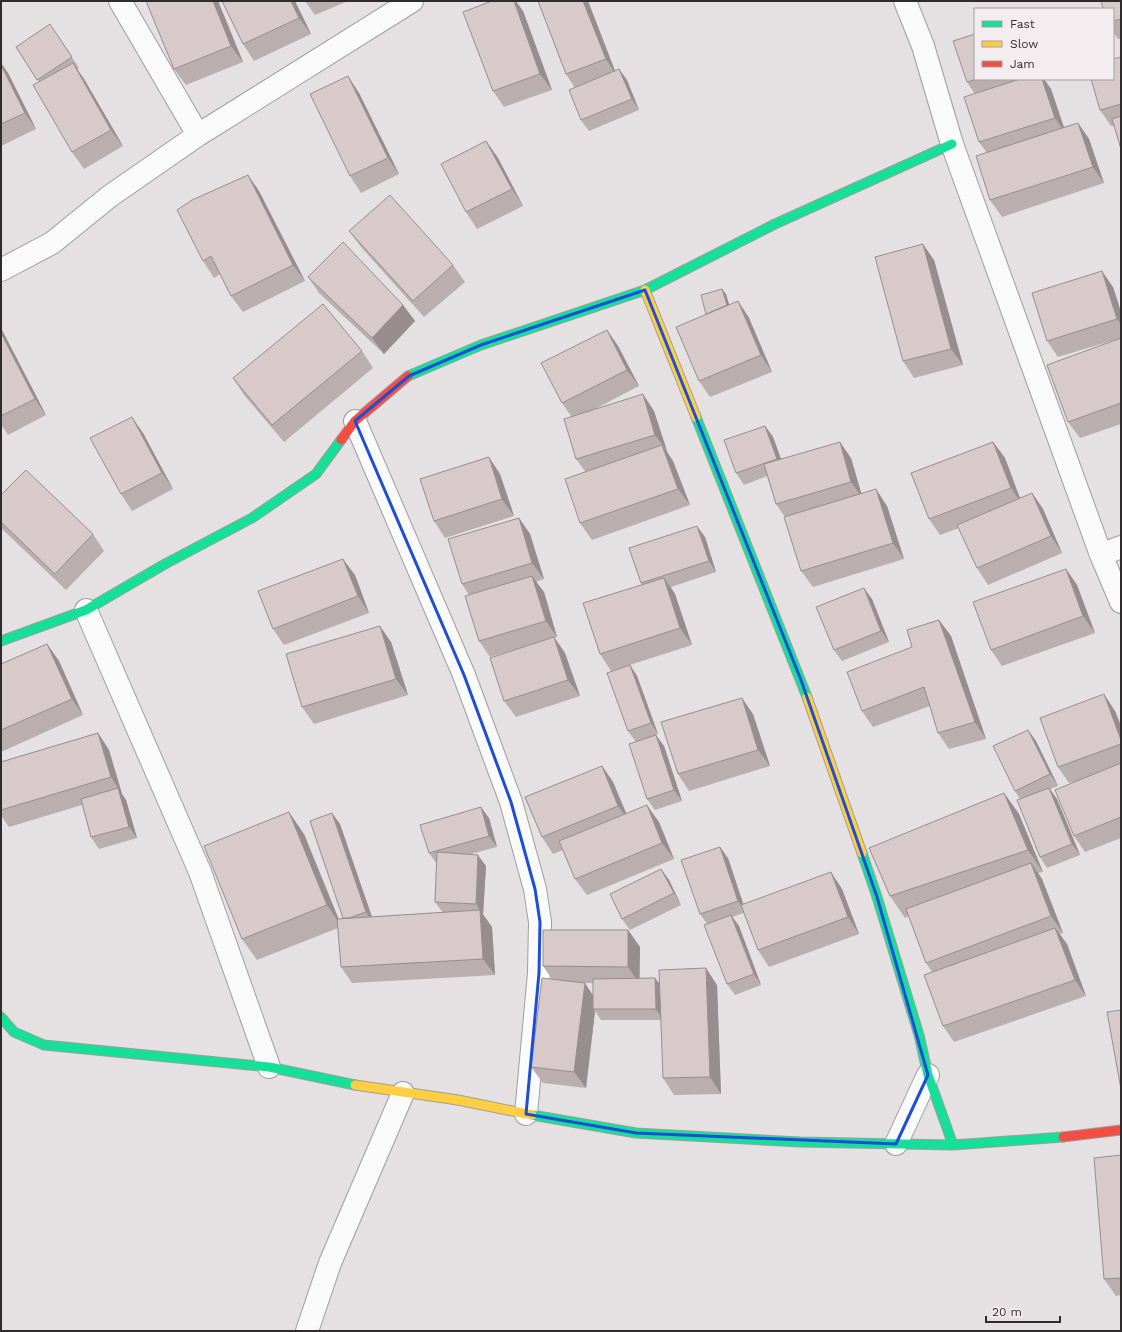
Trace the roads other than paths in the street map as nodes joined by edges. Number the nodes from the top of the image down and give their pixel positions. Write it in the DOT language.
graph roads {
  1 [pos="120,1"];
  2 [pos="412,1"];
  3 [pos="905,1"];
  4 [pos="198,134"];
  5 [pos="952,144"];
  6 [pos="1,270"];
  7 [pos="645,290"];
  8 [pos="355,421"];
  9 [pos="1121,547"];
  10 [pos="1101,555"];
  11 [pos="1121,602"];
  12 [pos="86,610"];
  13 [pos="1,641"];
  14 [pos="1,1017"];
  15 [pos="269,1067"];
  16 [pos="928,1074"];
  17 [pos="404,1093"];
  18 [pos="526,1114"];
  19 [pos="1121,1130"];
  20 [pos="896,1144"];
  21 [pos="953,1145"];
  22 [pos="307,1331"];
  1 -- 4 [label="street"];
  2 -- 4 [label="street"];
  3 -- 5 [label="street"];
  4 -- 6 [label="street"];
  5 -- 7 [label="street"];
  5 -- 10 [label="street"];
  7 -- 8 [label="street"];
  7 -- 16 [label="street"];
  8 -- 12 [label="street"];
  8 -- 18 [label="street"];
  9 -- 10 [label="street"];
  10 -- 11 [label="street"];
  12 -- 13 [label="street"];
  12 -- 15 [label="street"];
  14 -- 15 [label="street"];
  15 -- 17 [label="street"];
  16 -- 20 [label="street"];
  16 -- 21 [label="street"];
  17 -- 18 [label="street"];
  17 -- 22 [label="street"];
  18 -- 20 [label="street"];
  19 -- 21 [label="street"];
  20 -- 21 [label="street"];
}
